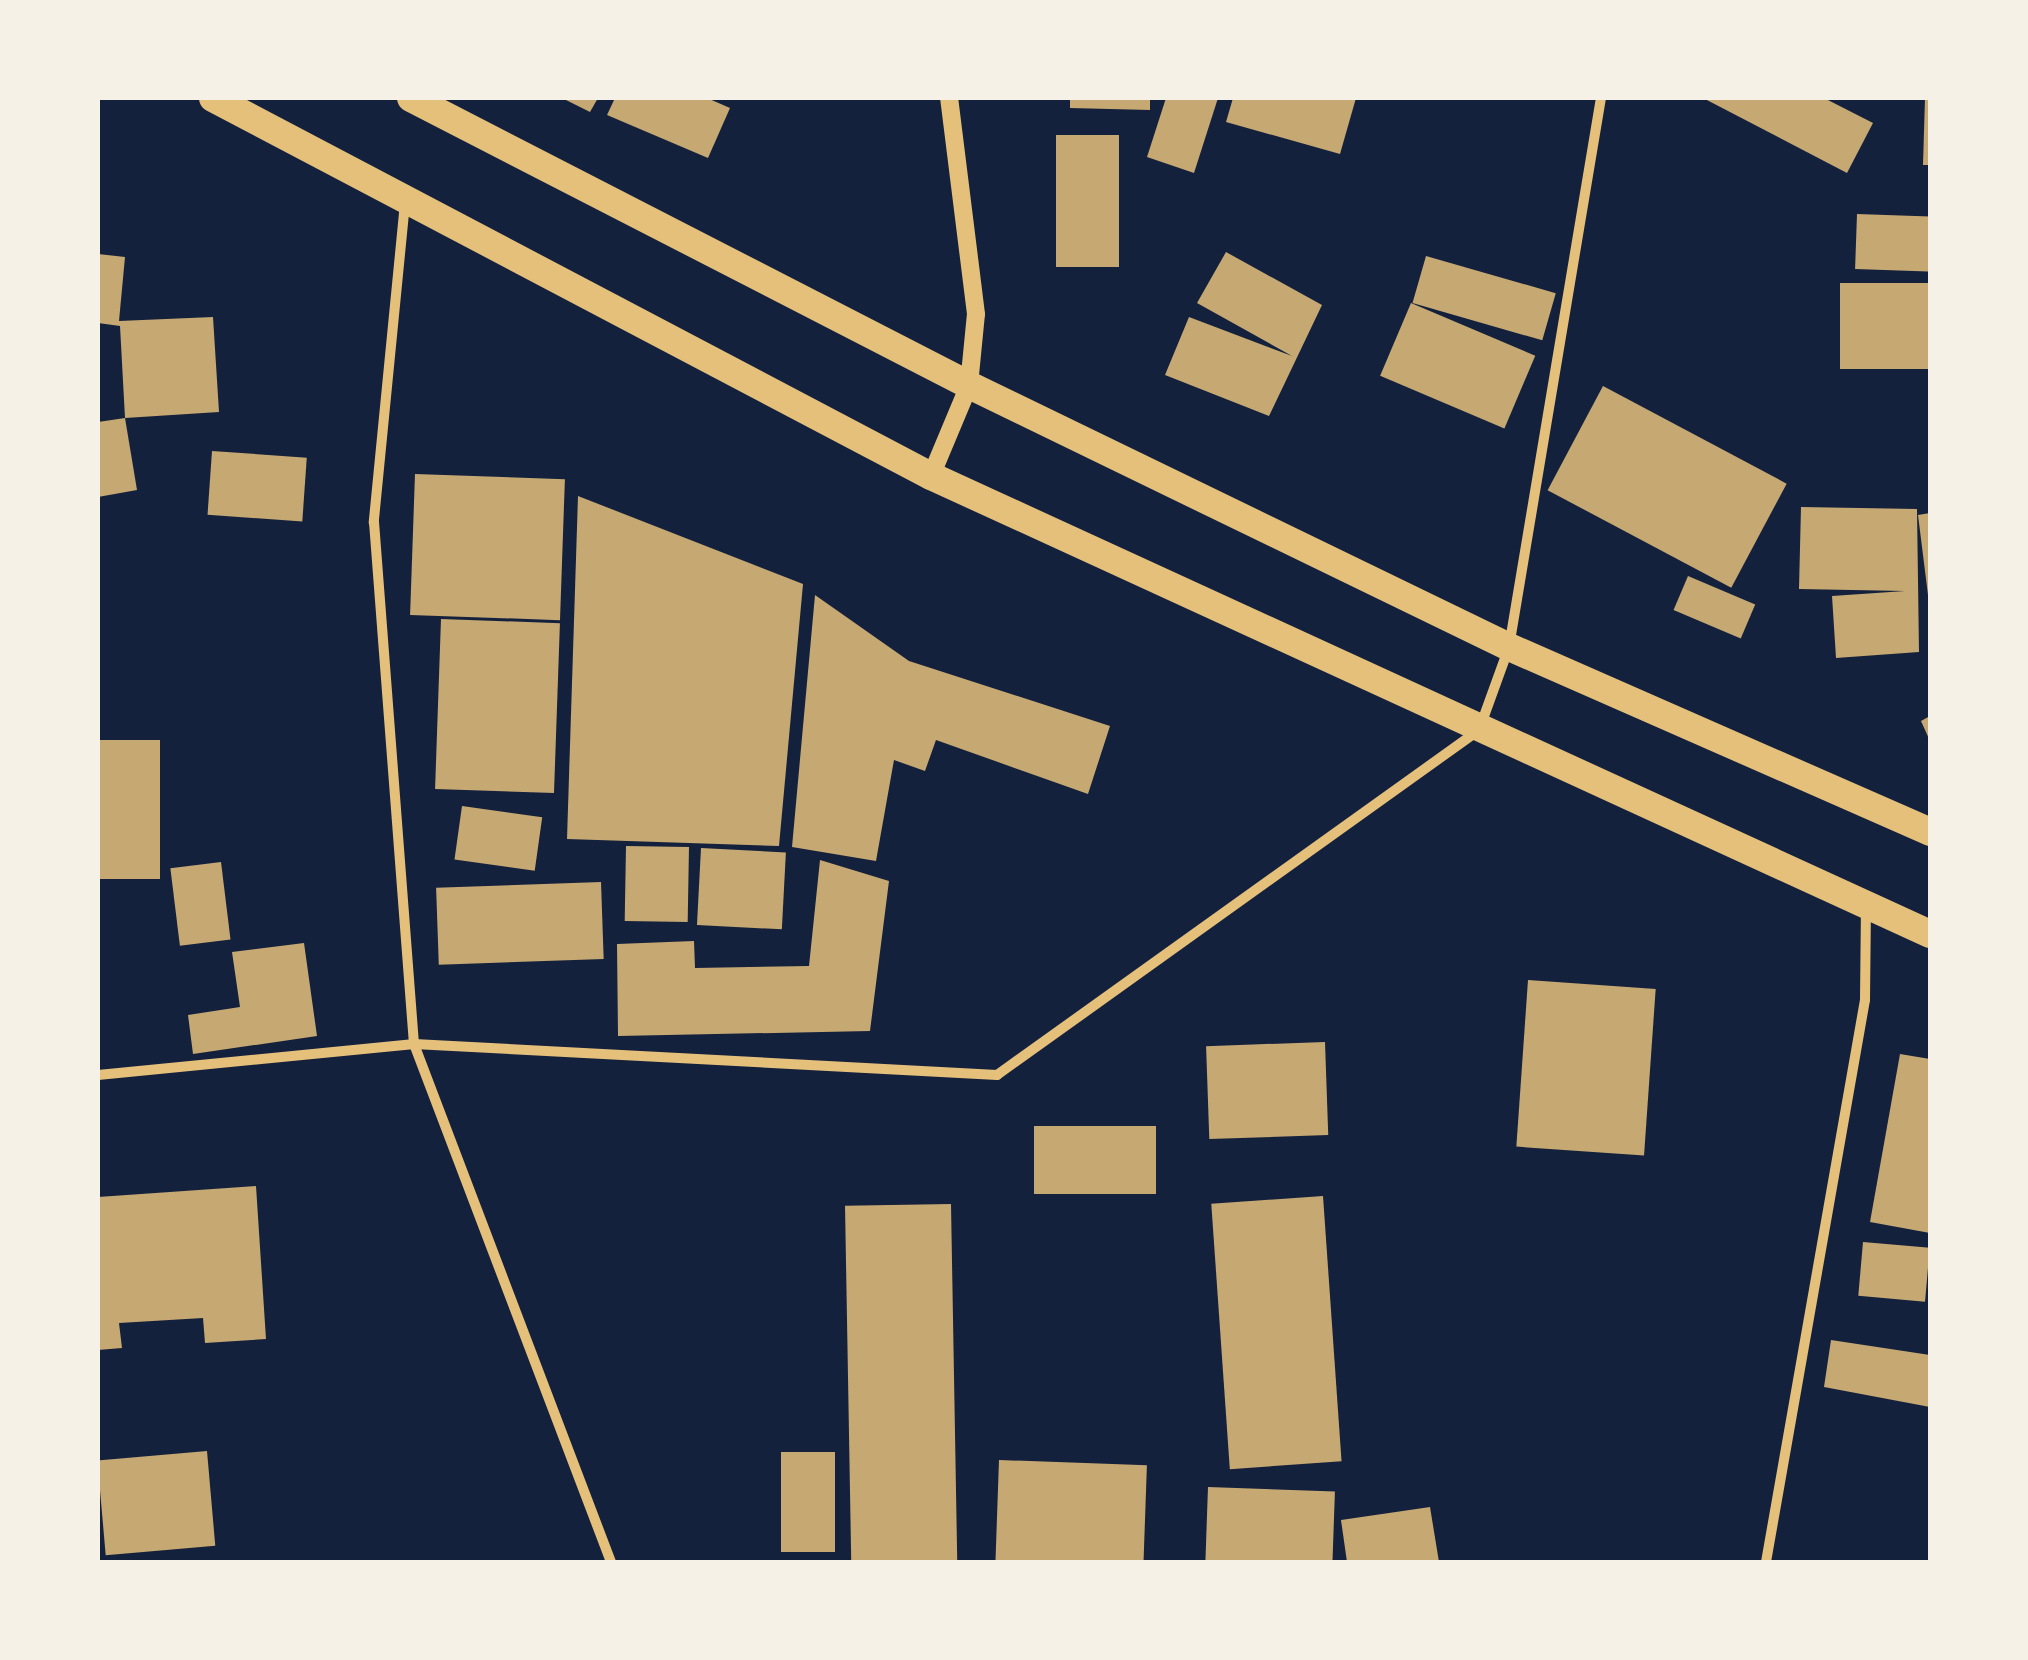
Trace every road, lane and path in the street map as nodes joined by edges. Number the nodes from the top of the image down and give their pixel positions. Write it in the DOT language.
graph roads {
  1 [pos="213,98"];
  2 [pos="411,98"];
  3 [pos="949,98"];
  4 [pos="1600,98"];
  5 [pos="405,202"];
  6 [pos="969,385"];
  7 [pos="931,476"];
  8 [pos="1510,647"];
  9 [pos="1478,730"];
  10 [pos="1930,832"];
  11 [pos="1866,905"];
  12 [pos="1930,934"];
  13 [pos="414,1044"];
  14 [pos="98,1075"];
  15 [pos="611,1562"];
  16 [pos="1766,1562"];
  1 -- 5 [label="highway"];
  2 -- 6 [label="highway"];
  3 -- 6 [label="street"];
  4 -- 8 [label="street"];
  5 -- 7 [label="highway"];
  5 -- 13 [label="street"];
  6 -- 7 [label="street"];
  6 -- 8 [label="highway"];
  7 -- 9 [label="highway"];
  8 -- 9 [label="street"];
  8 -- 10 [label="highway"];
  9 -- 11 [label="highway"];
  9 -- 13 [label="street"];
  11 -- 12 [label="highway"];
  11 -- 16 [label="street"];
  13 -- 14 [label="street"];
  13 -- 15 [label="street"];
}
